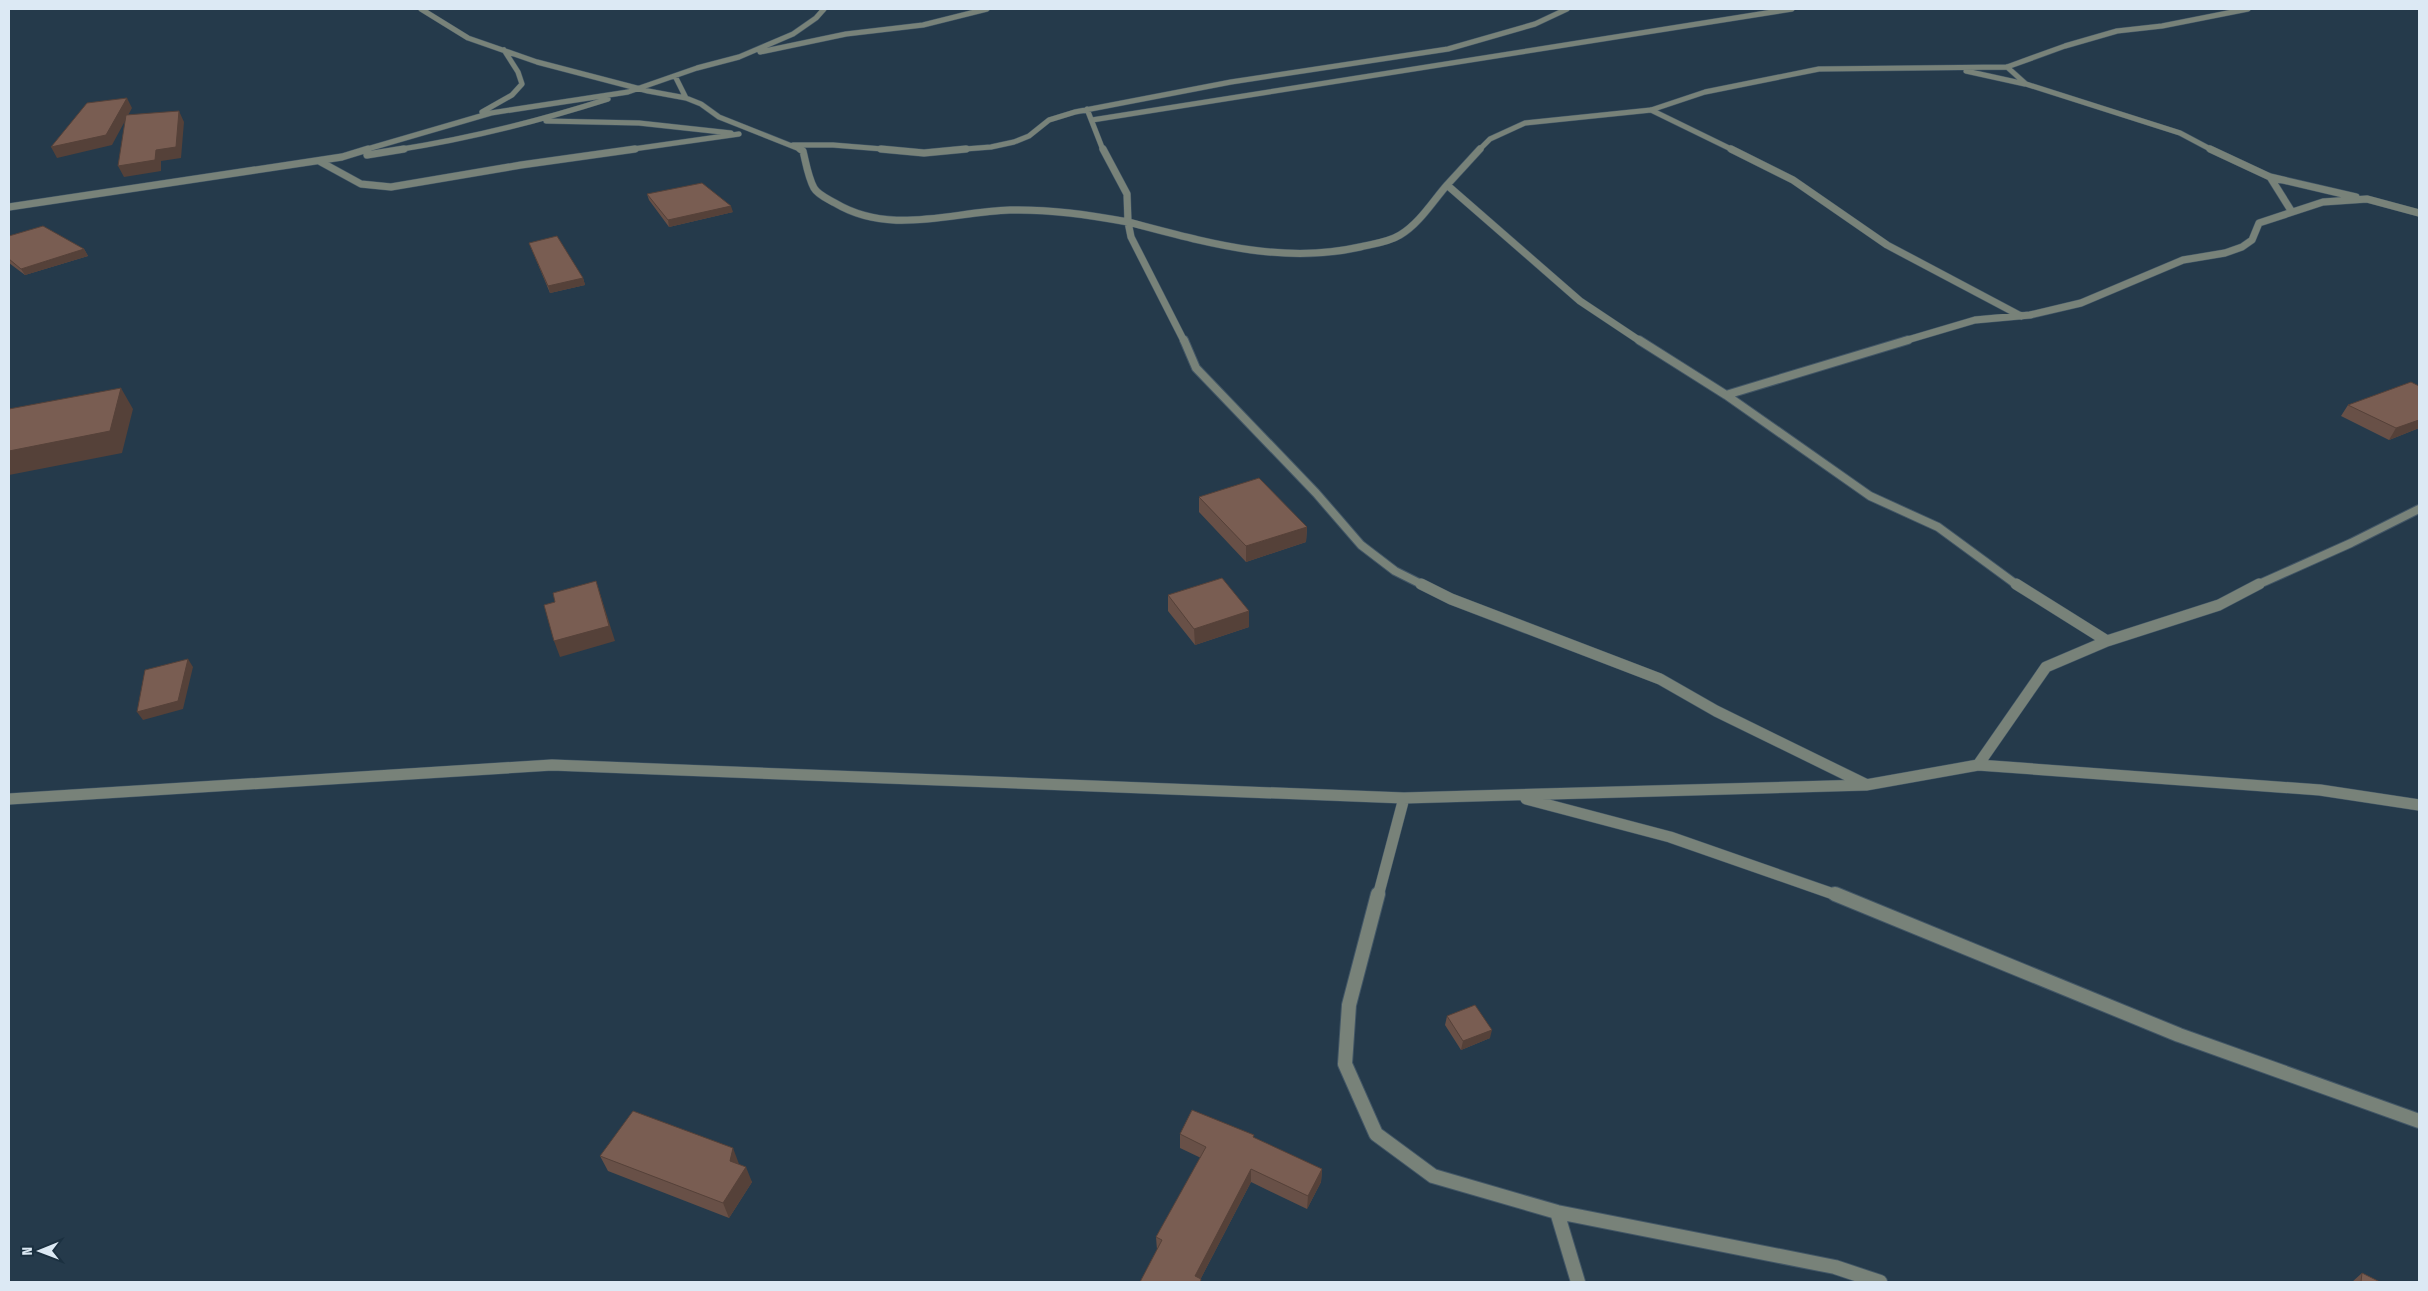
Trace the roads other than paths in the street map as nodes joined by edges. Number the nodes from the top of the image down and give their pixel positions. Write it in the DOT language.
graph roads {
  1 [pos="420,9"];
  2 [pos="824,9"];
  3 [pos="988,9"];
  4 [pos="1567,9"];
  5 [pos="1792,9"];
  6 [pos="2248,9"];
  7 [pos="504,50"];
  8 [pos="739,57"];
  9 [pos="1946,67"];
  10 [pos="2007,67"];
  11 [pos="675,76"];
  12 [pos="2026,84"];
  13 [pos="638,89"];
  14 [pos="628,92"];
  15 [pos="686,98"];
  16 [pos="1088,109"];
  17 [pos="1651,110"];
  18 [pos="471,118"];
  19 [pos="1092,120"];
  20 [pos="528,121"];
  21 [pos="739,134"];
  22 [pos="764,136"];
  23 [pos="792,145"];
  24 [pos="342,157"];
  25 [pos="319,161"];
  26 [pos="2270,177"];
  27 [pos="1447,185"];
  28 [pos="2367,199"];
  29 [pos="9,206"];
  30 [pos="2292,212"];
  31 [pos="2419,212"];
  32 [pos="1128,222"];
  33 [pos="2022,316"];
  34 [pos="1726,395"];
  35 [pos="2419,509"];
  36 [pos="2107,641"];
  37 [pos="1978,765"];
  38 [pos="1866,785"];
  39 [pos="1515,796"];
  40 [pos="1404,798"];
  41 [pos="9,799"];
  42 [pos="2419,805"];
  43 [pos="2419,1121"];
  44 [pos="1557,1212"];
  45 [pos="1578,1282"];
  46 [pos="1880,1282"];
  1 -- 7 [label="street"];
  2 -- 8 [label="street"];
  3 -- 8 [label="street"];
  4 -- 16 [label="street"];
  5 -- 19 [label="street"];
  6 -- 10 [label="street"];
  7 -- 13 [label="street"];
  7 -- 18 [label="street"];
  8 -- 11 [label="street"];
  9 -- 10 [label="street"];
  9 -- 12 [label="street"];
  9 -- 17 [label="street"];
  10 -- 12 [label="street"];
  11 -- 13 [label="street"];
  11 -- 15 [label="street"];
  12 -- 26 [label="street"];
  13 -- 14 [label="street"];
  13 -- 15 [label="street"];
  14 -- 18 [label="street"];
  14 -- 20 [label="street"];
  15 -- 22 [label="street"];
  16 -- 19 [label="street"];
  16 -- 23 [label="street"];
  17 -- 27 [label="street"];
  17 -- 33 [label="street"];
  18 -- 24 [label="street"];
  19 -- 32 [label="street"];
  20 -- 21 [label="street"];
  20 -- 24 [label="street"];
  21 -- 22 [label="street"];
  21 -- 25 [label="street"];
  22 -- 23 [label="street"];
  23 -- 32 [label="street"];
  24 -- 25 [label="street"];
  25 -- 29 [label="street"];
  26 -- 28 [label="street"];
  26 -- 30 [label="street"];
  27 -- 32 [label="street"];
  27 -- 34 [label="street"];
  28 -- 30 [label="street"];
  28 -- 31 [label="street"];
  30 -- 33 [label="street"];
  32 -- 38 [label="street"];
  33 -- 34 [label="street"];
  34 -- 36 [label="street"];
  35 -- 36 [label="street"];
  36 -- 37 [label="street"];
  37 -- 38 [label="street"];
  37 -- 42 [label="street"];
  38 -- 39 [label="street"];
  39 -- 40 [label="street"];
  39 -- 43 [label="street"];
  40 -- 41 [label="street"];
  40 -- 44 [label="street"];
  44 -- 45 [label="street"];
  44 -- 46 [label="street"];
}
